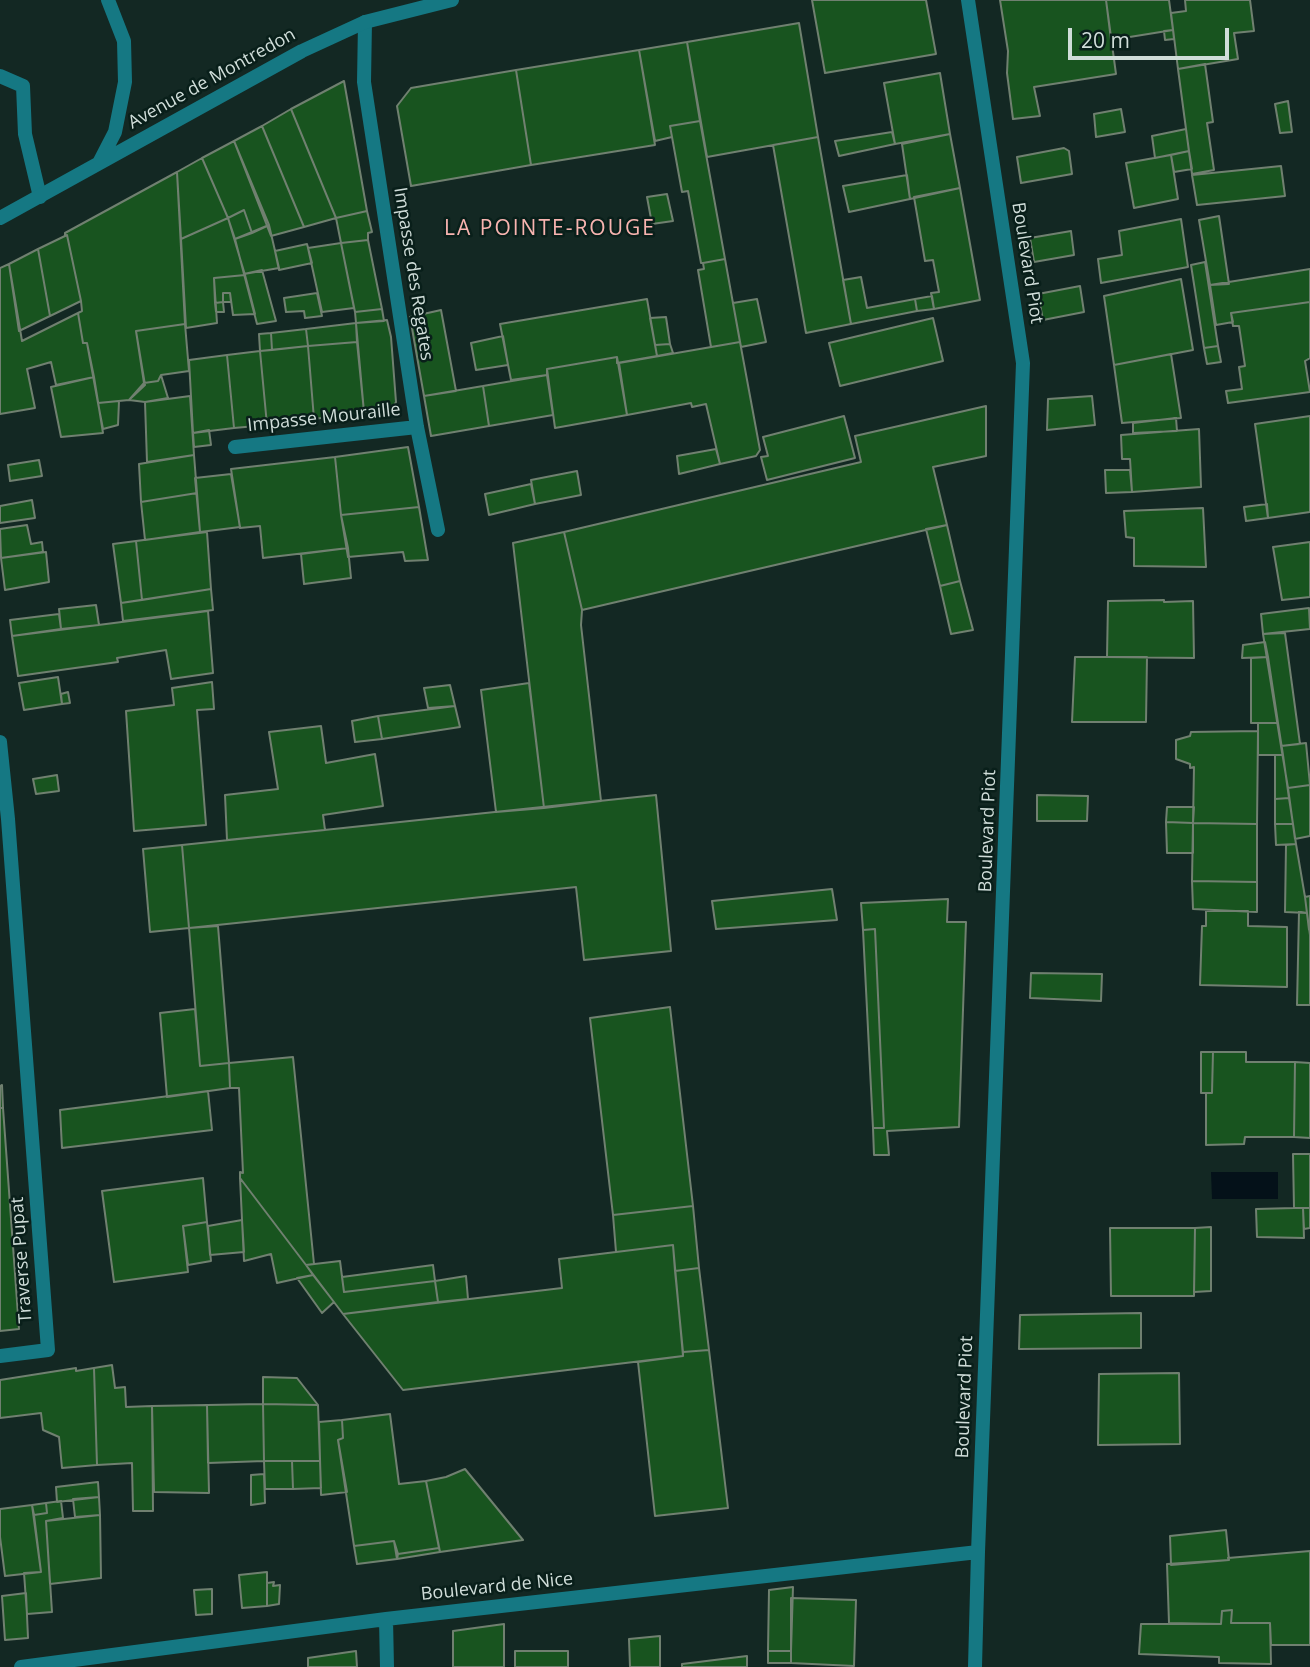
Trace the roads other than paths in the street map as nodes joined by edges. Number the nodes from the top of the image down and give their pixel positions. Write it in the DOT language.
graph roads {
  1 [pos="108,0"];
  2 [pos="452,0"];
  3 [pos="968,0"];
  4 [pos="365,22"];
  5 [pos="0,76"];
  6 [pos="98,164"];
  7 [pos="40,197"];
  8 [pos="0,218"];
  9 [pos="417,427"];
  10 [pos="235,447"];
  11 [pos="438,530"];
  12 [pos="0,743"];
  13 [pos="0,1356"];
  14 [pos="978,1552"];
  15 [pos="386,1619"];
  16 [pos="21,1667"];
  17 [pos="387,1667"];
  18 [pos="975,1667"];
  1 -- 6 [label="street"];
  2 -- 4 [label="street, Avenue de Montredon"];
  3 -- 14 [label="street, Boulevard Piot"];
  4 -- 6 [label="street, Avenue de Montredon"];
  4 -- 9 [label="street, Impasse des Regates"];
  5 -- 7 [label="street"];
  6 -- 7 [label="street, Avenue de Montredon"];
  7 -- 8 [label="street, Avenue de Montredon"];
  9 -- 10 [label="street, Impasse Mouraille"];
  9 -- 11 [label="street, Impasse des Regates"];
  12 -- 13 [label="street, Traverse Pupat"];
  14 -- 15 [label="street, Boulevard de Nice"];
  14 -- 18 [label="street, Boulevard Piot"];
  15 -- 16 [label="street, Boulevard de Nice"];
  15 -- 17 [label="street"];
}
